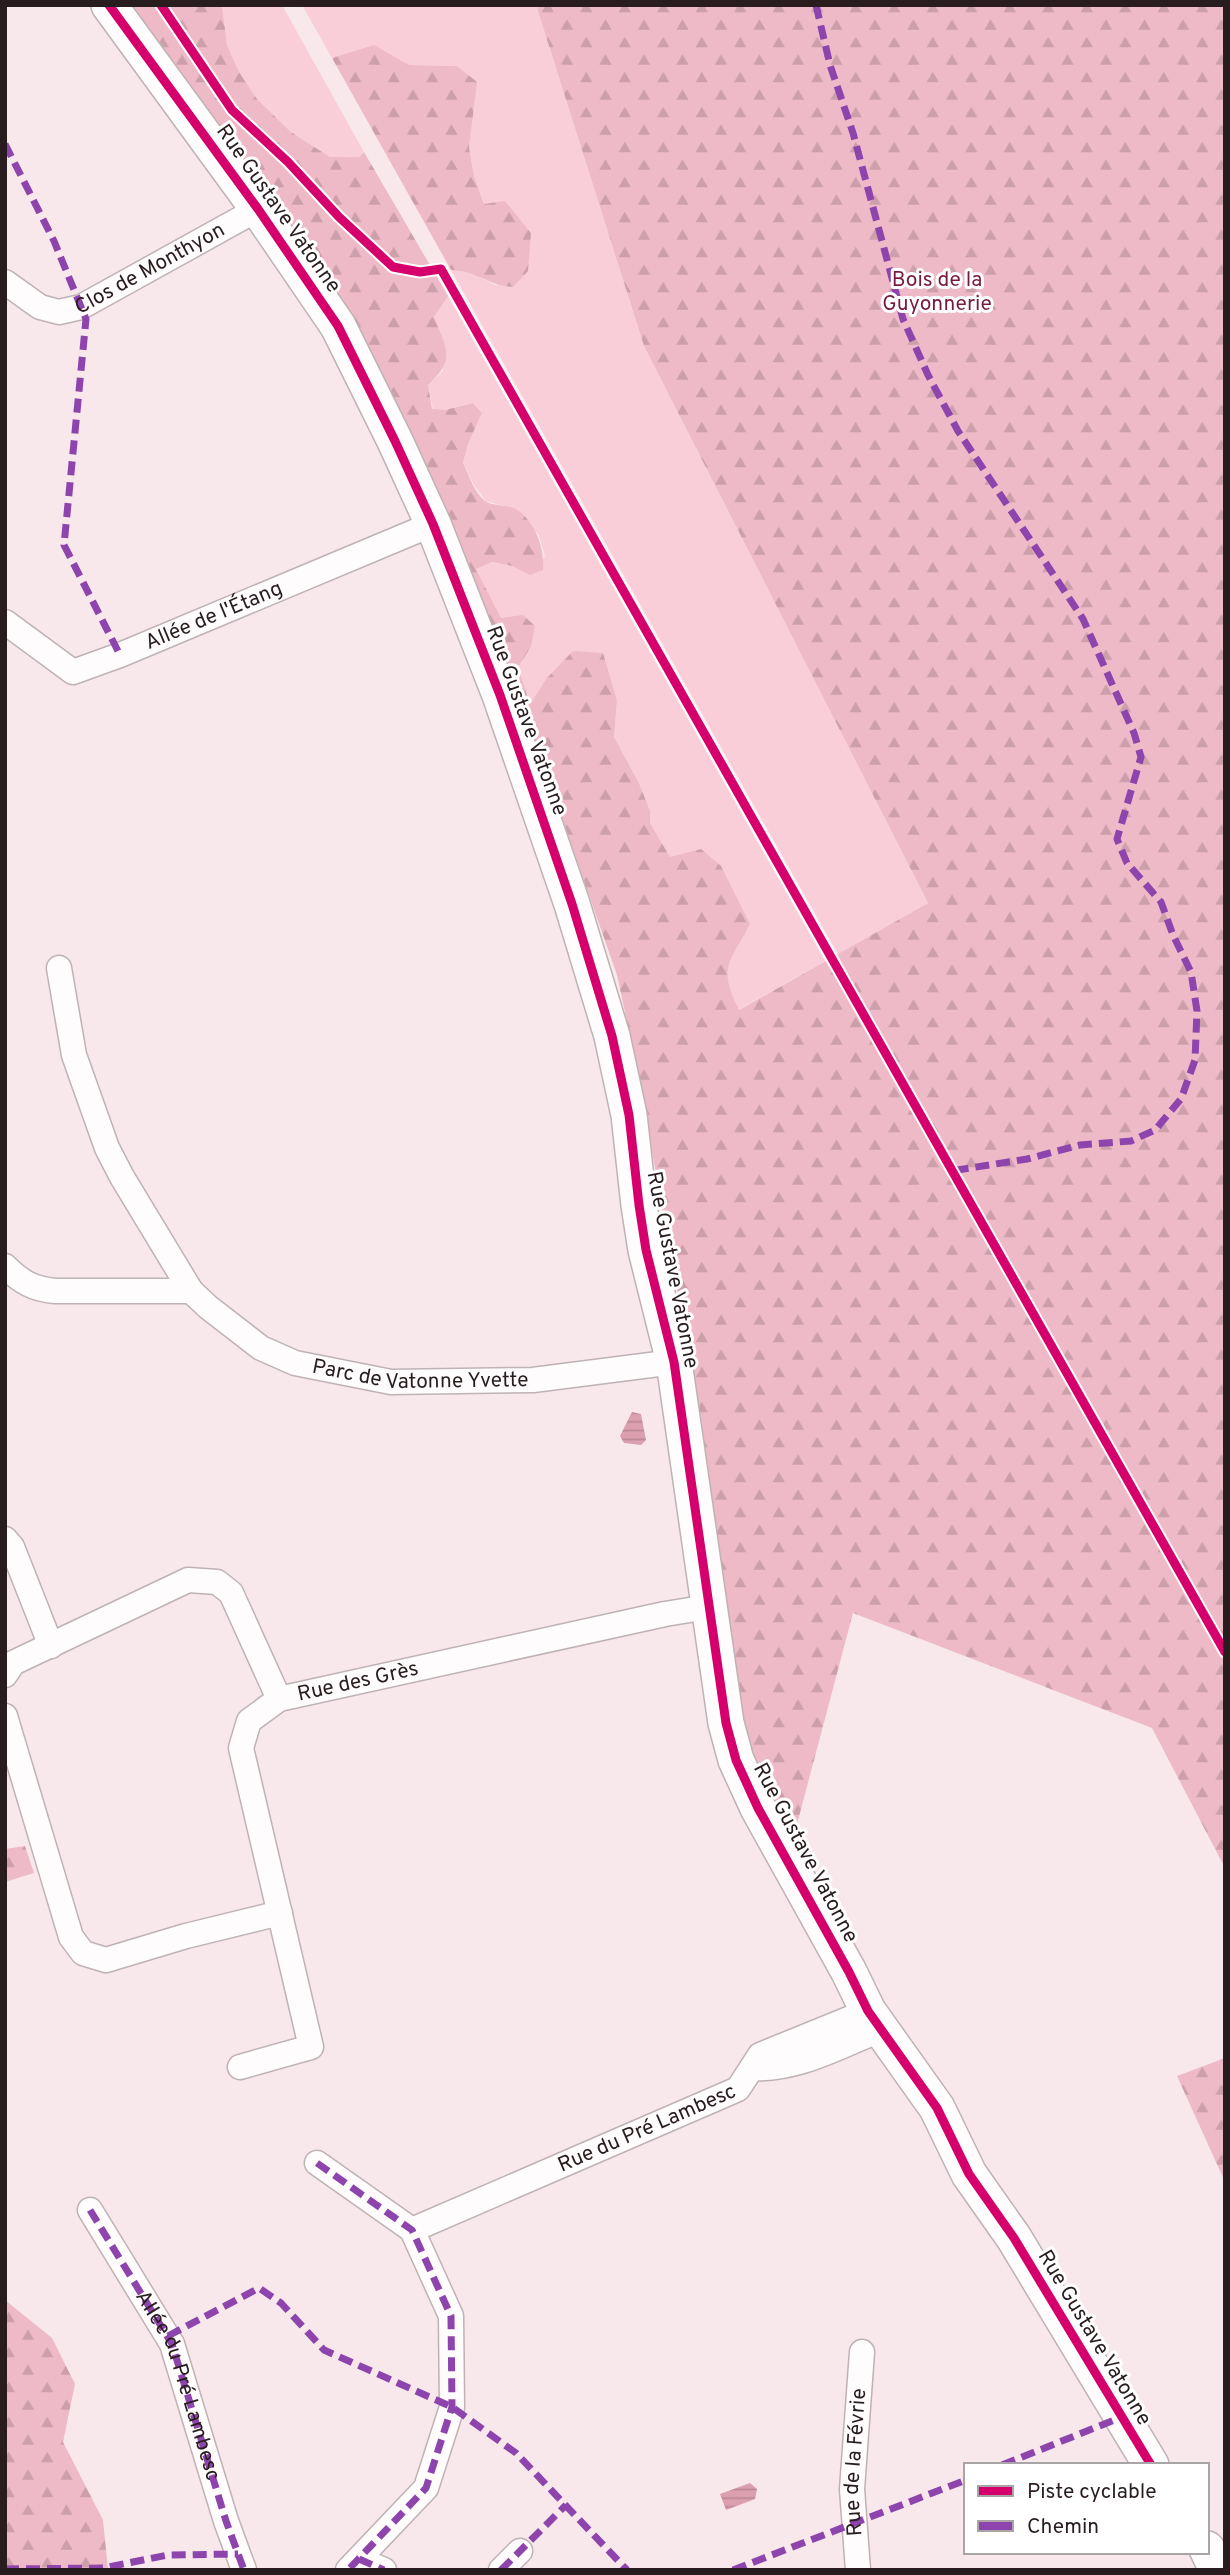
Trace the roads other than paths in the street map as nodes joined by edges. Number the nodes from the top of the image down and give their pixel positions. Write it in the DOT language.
graph roads {
  1 [pos="109,5"];
  2 [pos="258,209"];
  3 [pos="5,282"];
  4 [pos="433,524"];
  5 [pos="5,622"];
  6 [pos="59,968"];
  7 [pos="5,1266"];
  8 [pos="191,1291"];
  9 [pos="674,1362"];
  10 [pos="5,1539"];
  11 [pos="708,1607"];
  12 [pos="51,1646"];
  13 [pos="5,1675"];
  14 [pos="279,1699"];
  15 [pos="5,1716"];
  16 [pos="280,1913"];
  17 [pos="874,2020"];
  18 [pos="240,2067"];
  19 [pos="317,2163"];
  20 [pos="90,2210"];
  21 [pos="412,2230"];
  22 [pos="862,2353"];
  23 [pos="1150,2463"];
  24 [pos="520,2551"];
  25 [pos="1209,2553"];
  26 [pos="353,2564"];
  27 [pos="244,2570"];
  28 [pos="384,2570"];
  29 [pos="501,2570"];
  30 [pos="858,2570"];
  31 [pos="1217,2570"];
  1 -- 2 [label="street, Rue Gustave Vatonne"];
  2 -- 3 [label="street, Clos de Monthyon"];
  2 -- 4 [label="street, Rue Gustave Vatonne"];
  4 -- 5 [label="street, Allée de l'Étang"];
  4 -- 9 [label="street, Rue Gustave Vatonne"];
  6 -- 8 [label="street, Parc de Vatonne Yvette"];
  7 -- 8 [label="street"];
  8 -- 9 [label="street, Parc de Vatonne Yvette"];
  9 -- 11 [label="street, Rue Gustave Vatonne"];
  10 -- 12 [label="street"];
  11 -- 14 [label="street, Rue des Grès"];
  11 -- 17 [label="street, Rue Gustave Vatonne"];
  12 -- 13 [label="street"];
  12 -- 14 [label="street"];
  14 -- 16 [label="street, Rue des Grès"];
  15 -- 16 [label="street"];
  16 -- 18 [label="street, Rue des Grès"];
  17 -- 21 [label="street, Rue du Pré Lambesc"];
  17 -- 23 [label="street, Rue Gustave Vatonne"];
  19 -- 21 [label="street"];
  20 -- 27 [label="street, Allée du Pré Lambesc"];
  21 -- 26 [label="street"];
  22 -- 30 [label="street, Rue de la Févrie"];
  24 -- 29 [label="street"];
  25 -- 31 [label="street"];
  26 -- 28 [label="street"];
}
